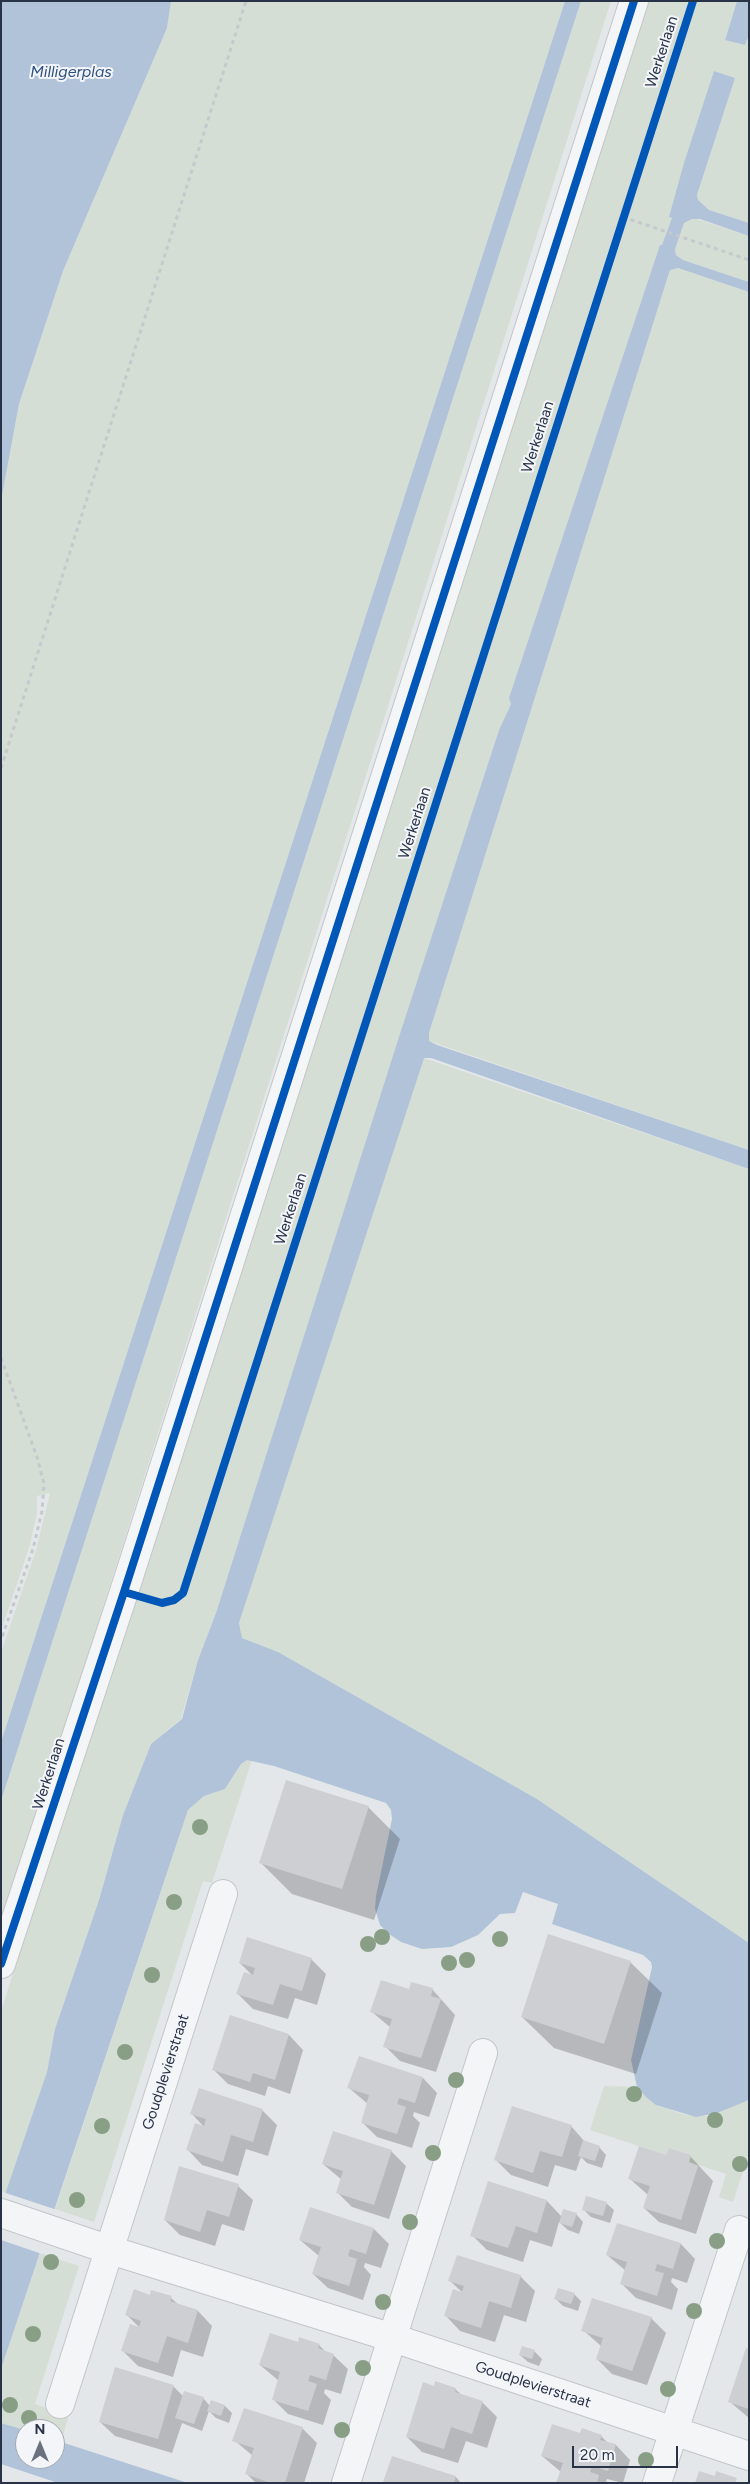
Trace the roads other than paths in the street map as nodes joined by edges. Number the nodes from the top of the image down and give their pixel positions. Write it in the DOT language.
graph roads {
  1 [pos="634,1"];
  2 [pos="223,1894"];
  3 [pos="1,1964"];
  4 [pos="483,2053"];
  5 [pos="1,2213"];
  6 [pos="739,2230"];
  7 [pos="110,2250"];
  8 [pos="393,2338"];
  9 [pos="60,2404"];
  10 [pos="674,2431"];
  11 [pos="749,2456"];
  12 [pos="346,2483"];
  13 [pos="657,2483"];
  1 -- 3 [label="street, Werkerlaan"];
  2 -- 7 [label="street, Goudplevierstraat"];
  4 -- 8 [label="street"];
  5 -- 7 [label="street, Goudplevierstraat"];
  6 -- 10 [label="street"];
  7 -- 8 [label="street, Goudplevierstraat"];
  7 -- 9 [label="street, Goudplevierstraat"];
  8 -- 10 [label="street, Goudplevierstraat"];
  8 -- 12 [label="street"];
  10 -- 11 [label="street, Goudplevierstraat"];
  10 -- 13 [label="street"];
}
